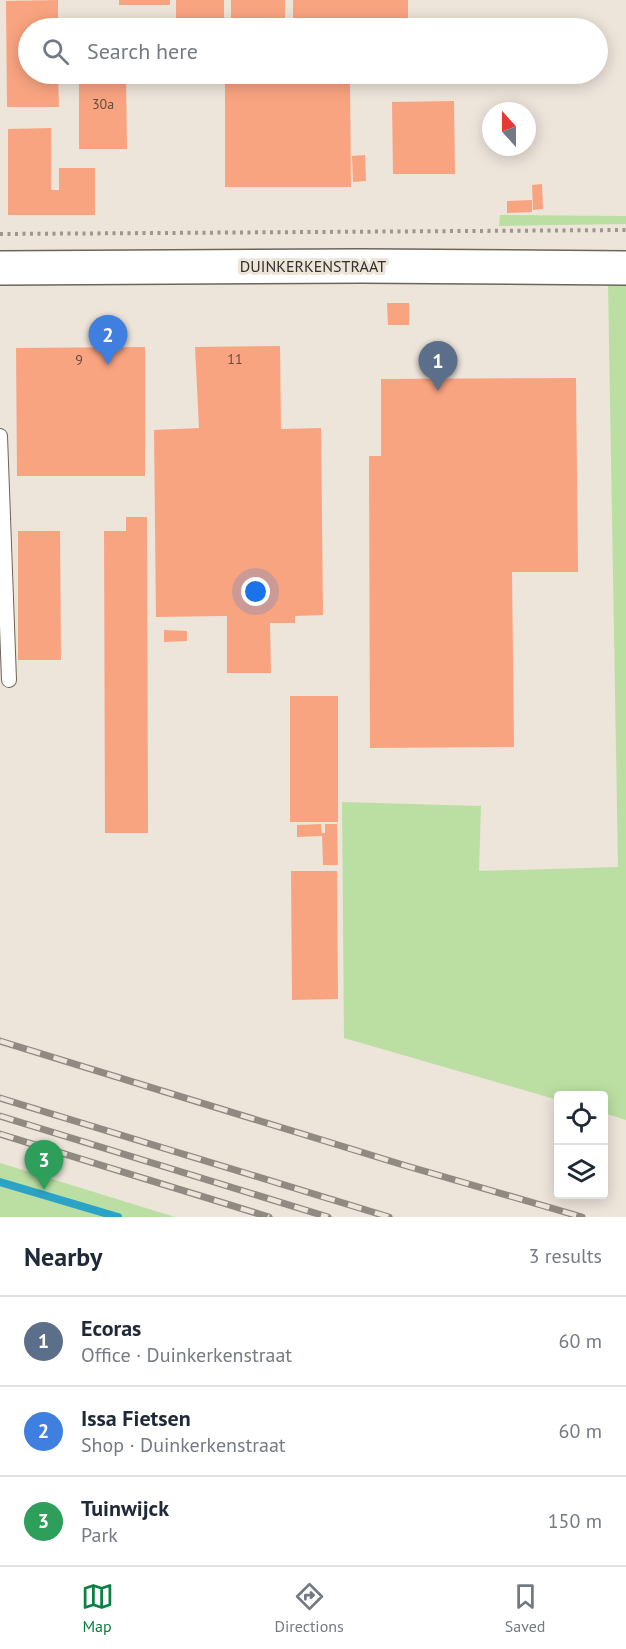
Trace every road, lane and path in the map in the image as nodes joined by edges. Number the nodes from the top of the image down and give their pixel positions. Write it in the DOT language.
graph roads {
  1 [pos="626,230"];
  2 [pos="0,234"];
  3 [pos="0,268"];
  4 [pos="626,268"];
  5 [pos="0,436"];
  6 [pos="9,680"];
  1 -- 2 [label="path, DUINKERKENSTRAAT"];
  3 -- 4 [label="main road, DUINKERKENSTRAAT"];
  5 -- 6 [label="lane"];
}
